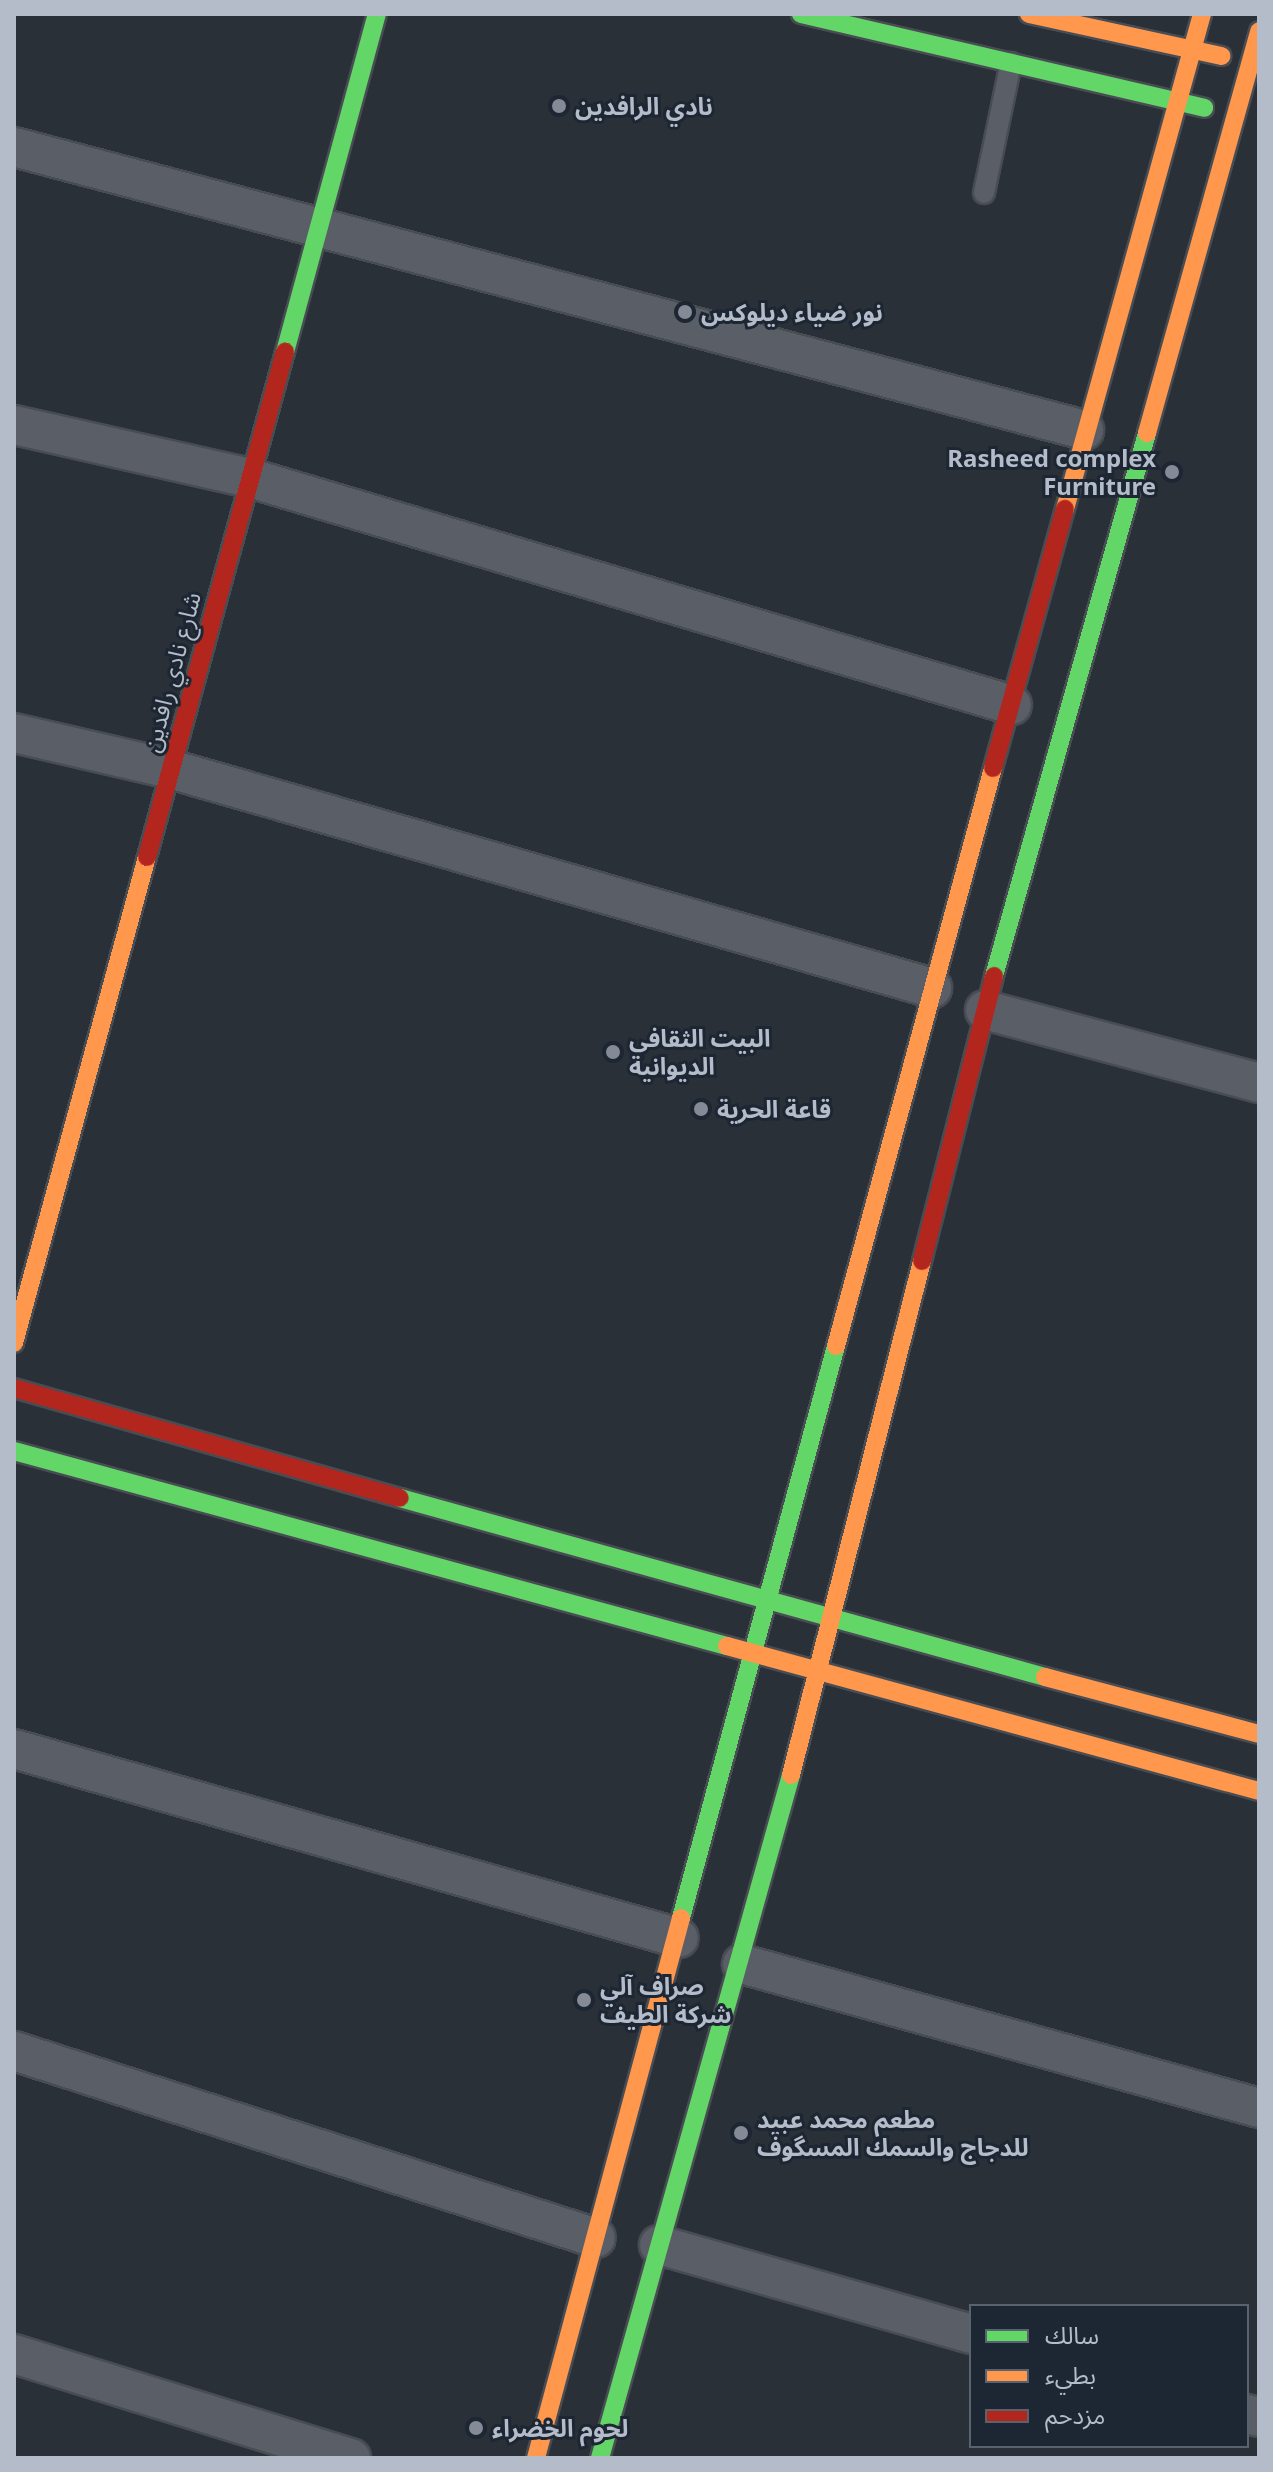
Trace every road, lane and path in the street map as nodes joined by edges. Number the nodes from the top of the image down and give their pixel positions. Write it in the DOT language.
graph roads {
  1 [pos="377,14"];
  2 [pos="801,14"];
  3 [pos="1029,14"];
  4 [pos="1201,14"];
  5 [pos="1259,31"];
  6 [pos="1149,41"];
  7 [pos="1193,51"];
  8 [pos="1255,62"];
  9 [pos="1011,63"];
  10 [pos="1127,90"];
  11 [pos="1178,102"];
  12 [pos="1236,117"];
  13 [pos="1259,122"];
  14 [pos="14,147"];
  15 [pos="1242,155"];
  16 [pos="1160,163"];
  17 [pos="1218,184"];
  18 [pos="984,193"];
  19 [pos="319,229"];
  20 [pos="14,425"];
  21 [pos="1084,430"];
  22 [pos="250,478"];
  23 [pos="1012,705"];
  24 [pos="14,733"];
  25 [pos="170,769"];
  26 [pos="932,988"];
  27 [pos="985,1010"];
  28 [pos="1259,1083"];
  29 [pos="14,1343"];
  30 [pos="14,1388"];
  31 [pos="14,1451"];
  32 [pos="766,1602"];
  33 [pos="831,1618"];
  34 [pos="755,1654"];
  35 [pos="820,1670"];
  36 [pos="1259,1734"];
  37 [pos="14,1749"];
  38 [pos="1259,1791"];
  39 [pos="679,1938"];
  40 [pos="742,1964"];
  41 [pos="14,2051"];
  42 [pos="1259,2108"];
  43 [pos="596,2238"];
  44 [pos="659,2245"];
  45 [pos="969,2333"];
  46 [pos="14,2354"];
  47 [pos="351,2458"];
  48 [pos="536,2458"];
  49 [pos="600,2458"];
  1 -- 19 [label="main road, شارع نادي رافدين"];
  2 -- 9 [label="main road"];
  3 -- 6 [label="main road"];
  4 -- 6 [label="main road"];
  4 -- 7 [label="main road"];
  5 -- 8 [label="main road"];
  6 -- 7 [label="main road"];
  7 -- 8 [label="main road"];
  7 -- 11 [label="main road"];
  8 -- 12 [label="main road"];
  9 -- 10 [label="main road"];
  9 -- 18 [label="lane"];
  10 -- 11 [label="main road"];
  10 -- 16 [label="main road"];
  11 -- 12 [label="main road"];
  11 -- 16 [label="main road"];
  12 -- 13 [label="main road"];
  12 -- 17 [label="main road"];
  14 -- 19 [label="street"];
  15 -- 17 [label="main road"];
  16 -- 21 [label="main road"];
  17 -- 27 [label="main road"];
  19 -- 21 [label="street"];
  19 -- 22 [label="main road, شارع نادي رافدين"];
  20 -- 22 [label="street"];
  21 -- 23 [label="main road"];
  22 -- 23 [label="street"];
  22 -- 25 [label="main road, شارع نادي رافدين"];
  23 -- 26 [label="main road"];
  24 -- 25 [label="street"];
  25 -- 26 [label="street"];
  25 -- 29 [label="main road, شارع نادي رافدين"];
  26 -- 32 [label="main road"];
  27 -- 28 [label="street"];
  27 -- 33 [label="main road"];
  30 -- 32 [label="main road"];
  31 -- 34 [label="main road"];
  32 -- 33 [label="main road"];
  32 -- 34 [label="main road"];
  33 -- 35 [label="main road"];
  33 -- 36 [label="main road"];
  34 -- 35 [label="main road"];
  34 -- 39 [label="main road"];
  35 -- 38 [label="main road"];
  35 -- 40 [label="main road"];
  37 -- 39 [label="street"];
  39 -- 43 [label="main road"];
  40 -- 42 [label="street"];
  40 -- 44 [label="main road"];
  41 -- 43 [label="street"];
  43 -- 48 [label="main road"];
  44 -- 45 [label="street"];
  44 -- 49 [label="main road"];
  46 -- 47 [label="street"];
}
